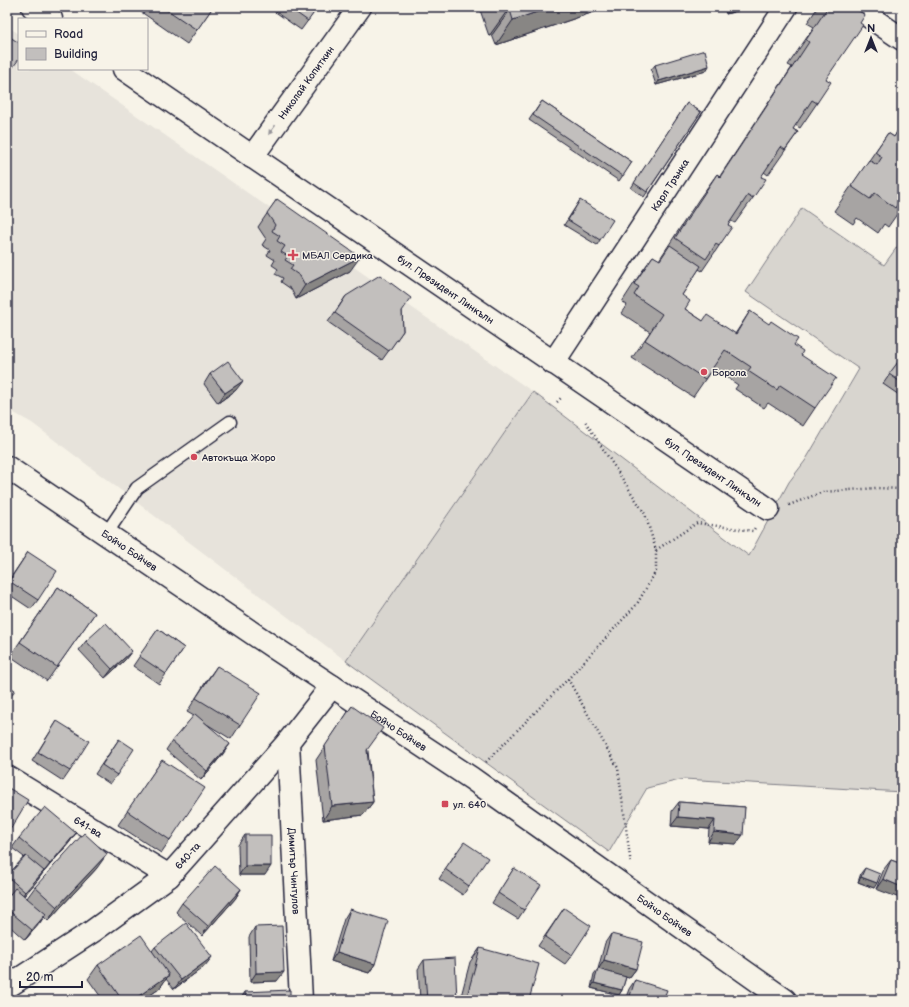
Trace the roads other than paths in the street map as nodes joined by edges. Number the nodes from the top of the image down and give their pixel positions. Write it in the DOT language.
graph roads {
  1 [pos="33,7"];
  2 [pos="360,7"];
  3 [pos="786,7"];
  4 [pos="855,7"];
  5 [pos="50,18"];
  6 [pos="902,39"];
  7 [pos="125,70"];
  8 [pos="252,157"];
  9 [pos="553,363"];
  10 [pos="230,422"];
  11 [pos="7,467"];
  12 [pos="768,510"];
  13 [pos="106,534"];
  14 [pos="332,686"];
  15 [pos="288,742"];
  16 [pos="7,777"];
  17 [pos="169,876"];
  18 [pos="7,987"];
  19 [pos="301,1000"];
  20 [pos="785,1000"];
  1 -- 5 [label="main road"];
  2 -- 8 [label="main road, Николай Копиткин, one-way"];
  3 -- 9 [label="main road, Карл Трънка"];
  4 -- 6 [label="main road"];
  7 -- 8 [label="main road, бул. Президент Линкълн"];
  8 -- 9 [label="main road, бул. Президент Линкълн"];
  9 -- 12 [label="main road, бул. Президент Линкълн"];
  10 -- 13 [label="lane"];
  11 -- 13 [label="main road, Бойчо Бойчев"];
  13 -- 14 [label="main road, Бойчо Бойчев"];
  14 -- 15 [label="main road, 640-та"];
  14 -- 20 [label="main road, Бойчо Бойчев"];
  15 -- 17 [label="main road, 640-та"];
  15 -- 19 [label="main road, Димитър Чинтулов"];
  16 -- 17 [label="main road, 641-ва"];
  17 -- 18 [label="main road, 640-та"];
}
